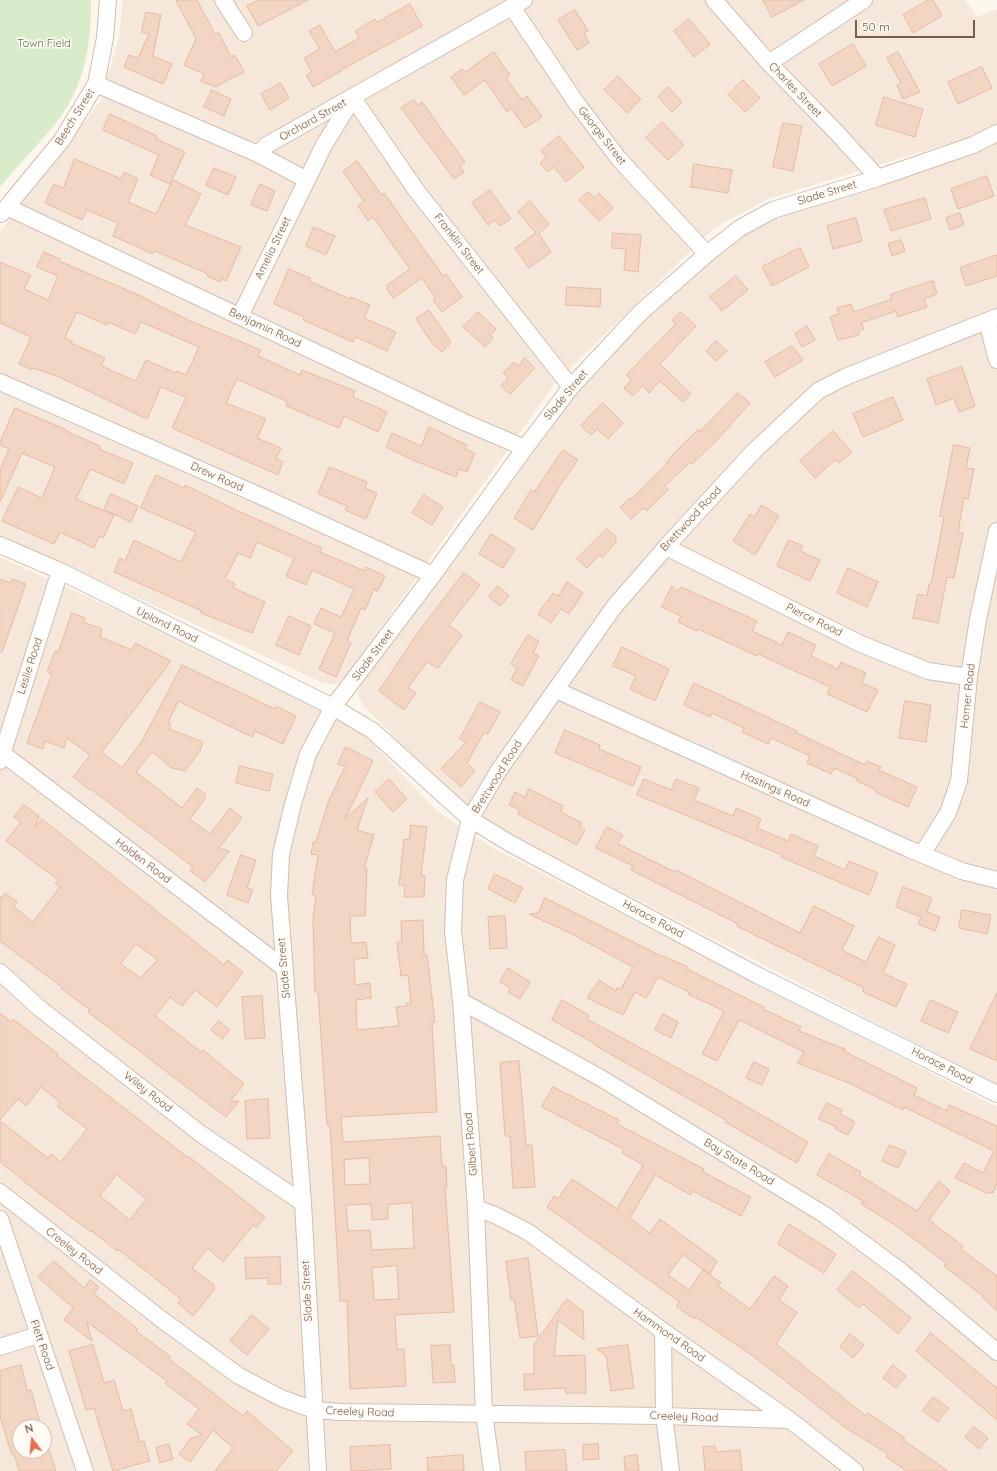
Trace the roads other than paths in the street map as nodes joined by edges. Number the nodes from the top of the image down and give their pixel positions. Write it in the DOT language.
graph roads {
  1 [pos="108,0"];
  2 [pos="223,0"];
  3 [pos="714,0"];
  4 [pos="864,0"];
  5 [pos="518,3"];
  6 [pos="244,33"];
  7 [pos="769,63"];
  8 [pos="96,84"];
  9 [pos="353,98"];
  10 [pos="997,133"];
  11 [pos="258,154"];
  12 [pos="878,178"];
  13 [pos="307,180"];
  14 [pos="3,212"];
  15 [pos="707,254"];
  16 [pos="240,316"];
  17 [pos="992,319"];
  18 [pos="997,360"];
  19 [pos="0,382"];
  20 [pos="571,387"];
  21 [pos="524,448"];
  22 [pos="997,531"];
  23 [pos="0,545"];
  24 [pos="666,547"];
  25 [pos="60,571"];
  26 [pos="433,575"];
  27 [pos="970,677"];
  28 [pos="556,690"];
  29 [pos="333,707"];
  30 [pos="1,757"];
  31 [pos="470,819"];
  32 [pos="922,854"];
  33 [pos="997,880"];
  34 [pos="284,968"];
  35 [pos="0,972"];
  36 [pos="461,1001"];
  37 [pos="997,1094"];
  38 [pos="0,1192"];
  39 [pos="303,1202"];
  40 [pos="476,1208"];
  41 [pos="0,1219"];
  42 [pos="663,1331"];
  43 [pos="38,1335"];
  44 [pos="0,1347"];
  45 [pos="997,1352"];
  46 [pos="314,1410"];
  47 [pos="484,1413"];
  48 [pos="664,1416"];
  49 [pos="790,1420"];
  50 [pos="84,1471"];
  51 [pos="318,1471"];
  52 [pos="492,1471"];
  53 [pos="671,1471"];
  54 [pos="855,1471"];
  1 -- 8 [label="street, Beech Street"];
  2 -- 6 [label="street"];
  3 -- 7 [label="street, Charles Street"];
  4 -- 7 [label="street"];
  5 -- 9 [label="street, Orchard Street"];
  5 -- 15 [label="street, George Street"];
  7 -- 12 [label="street, Charles Street"];
  8 -- 11 [label="street"];
  8 -- 14 [label="street, Beech Street"];
  9 -- 11 [label="street, Orchard Street"];
  9 -- 13 [label="street, Amelia Street"];
  9 -- 20 [label="street, Franklin Street"];
  10 -- 12 [label="street, Slade Street"];
  11 -- 13 [label="street"];
  12 -- 15 [label="street, Slade Street"];
  13 -- 16 [label="street, Amelia Street"];
  14 -- 16 [label="street, Benjamin Road"];
  15 -- 20 [label="street, Slade Street"];
  16 -- 21 [label="street, Benjamin Road"];
  17 -- 18 [label="street"];
  17 -- 24 [label="street, Brettwood Road"];
  19 -- 26 [label="street, Drew Road"];
  20 -- 21 [label="street, Slade Street"];
  21 -- 26 [label="street, Slade Street"];
  22 -- 27 [label="street, Homer Road"];
  23 -- 25 [label="street, Upland Road"];
  24 -- 27 [label="street, Pierce Road"];
  24 -- 28 [label="street, Brettwood Road"];
  25 -- 29 [label="street, Upland Road"];
  25 -- 30 [label="street, Leslie Road"];
  26 -- 29 [label="street, Slade Street"];
  27 -- 32 [label="street, Homer Road"];
  28 -- 31 [label="street, Brettwood Road"];
  28 -- 32 [label="street, Hastings Road"];
  29 -- 31 [label="street, Horace Road"];
  29 -- 34 [label="street, Slade Street"];
  30 -- 34 [label="street, Holden Road"];
  31 -- 36 [label="street, Gilbert Road"];
  31 -- 37 [label="street, Horace Road"];
  32 -- 33 [label="street, Hastings Road"];
  34 -- 39 [label="street, Slade Street"];
  35 -- 39 [label="street, Wiley Road"];
  36 -- 40 [label="street, Gilbert Road"];
  36 -- 45 [label="street, Bay State Road"];
  38 -- 46 [label="street, Creeley Road"];
  39 -- 46 [label="street, Slade Street"];
  40 -- 42 [label="street, Hammond Road"];
  40 -- 47 [label="street, Gilbert Road"];
  41 -- 43 [label="street, Flett Road"];
  42 -- 48 [label="street"];
  42 -- 49 [label="street, Hammond Road"];
  43 -- 44 [label="street"];
  43 -- 50 [label="street, Flett Road"];
  46 -- 47 [label="street, Creeley Road"];
  46 -- 51 [label="street, Slade Street"];
  47 -- 48 [label="street, Creeley Road"];
  47 -- 52 [label="street, Gilbert Road"];
  48 -- 49 [label="street, Creeley Road"];
  48 -- 53 [label="street"];
  49 -- 54 [label="street, Hammond Road"];
}
